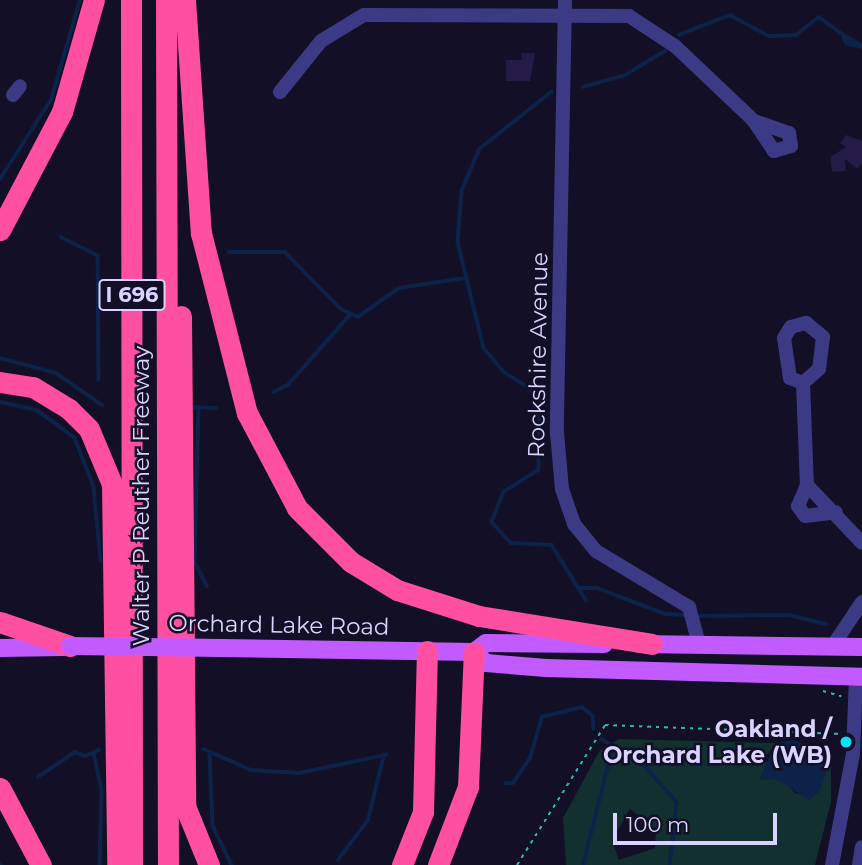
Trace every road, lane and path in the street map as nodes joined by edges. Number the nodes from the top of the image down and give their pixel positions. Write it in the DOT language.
graph roads {
  1 [pos="94,0"];
  2 [pos="131,0"];
  3 [pos="166,0"];
  4 [pos="186,0"];
  5 [pos="565,7"];
  6 [pos="280,92"];
  7 [pos="754,121"];
  8 [pos="166,210"];
  9 [pos="0,230"];
  10 [pos="0,382"];
  11 [pos="803,383"];
  12 [pos="807,485"];
  13 [pos="836,512"];
  14 [pos="862,543"];
  15 [pos="862,602"];
  16 [pos="0,622"];
  17 [pos="660,644"];
  18 [pos="699,645"];
  19 [pos="70,646"];
  20 [pos="832,647"];
  21 [pos="862,647"];
  22 [pos="0,648"];
  23 [pos="427,651"];
  24 [pos="474,652"];
  25 [pos="862,654"];
  26 [pos="668,672"];
  27 [pos="859,677"];
  28 [pos="857,723"];
  29 [pos="0,788"];
  30 [pos="862,847"];
  31 [pos="41,865"];
  32 [pos="117,865"];
  33 [pos="132,865"];
  34 [pos="168,865"];
  35 [pos="209,865"];
  36 [pos="402,865"];
  37 [pos="438,865"];
  38 [pos="517,865"];
  39 [pos="832,865"];
  40 [pos="859,865"];
  1 -- 9 [label="highway"];
  2 -- 33 [label="highway, Walter P Reuther Freeway / I 696"];
  3 -- 8 [label="highway, Walter P Reuther Freeway / I 696"];
  4 -- 17 [label="highway"];
  5 -- 6 [label="street"];
  5 -- 7 [label="street"];
  5 -- 18 [label="street, Rockshire Avenue"];
  8 -- 34 [label="highway, Walter P Reuther Freeway / I 696"];
  8 -- 35 [label="highway"];
  10 -- 32 [label="highway"];
  11 -- 12 [label="street"];
  12 -- 13 [label="street"];
  12 -- 13 [label="street"];
  13 -- 14 [label="street"];
  15 -- 20 [label="street"];
  16 -- 19 [label="highway"];
  17 -- 18 [label="main road, Orchard Lake Road"];
  17 -- 24 [label="main road, Orchard Lake Road"];
  17 -- 26 [label="main road"];
  18 -- 20 [label="main road, Orchard Lake Road"];
  19 -- 22 [label="main road, Orchard Lake Road"];
  19 -- 23 [label="main road, Orchard Lake Road, bridge"];
  20 -- 21 [label="main road, Orchard Lake Road"];
  23 -- 24 [label="main road, Orchard Lake Road"];
  23 -- 36 [label="highway"];
  24 -- 26 [label="main road, Orchard Lake Road"];
  24 -- 37 [label="highway"];
  25 -- 27 [label="main road"];
  26 -- 27 [label="main road, Orchard Lake Road"];
  27 -- 28 [label="street"];
  28 -- 38 [label="path"];
  28 -- 39 [label="street"];
  29 -- 31 [label="highway"];
  30 -- 40 [label="street"];
}
